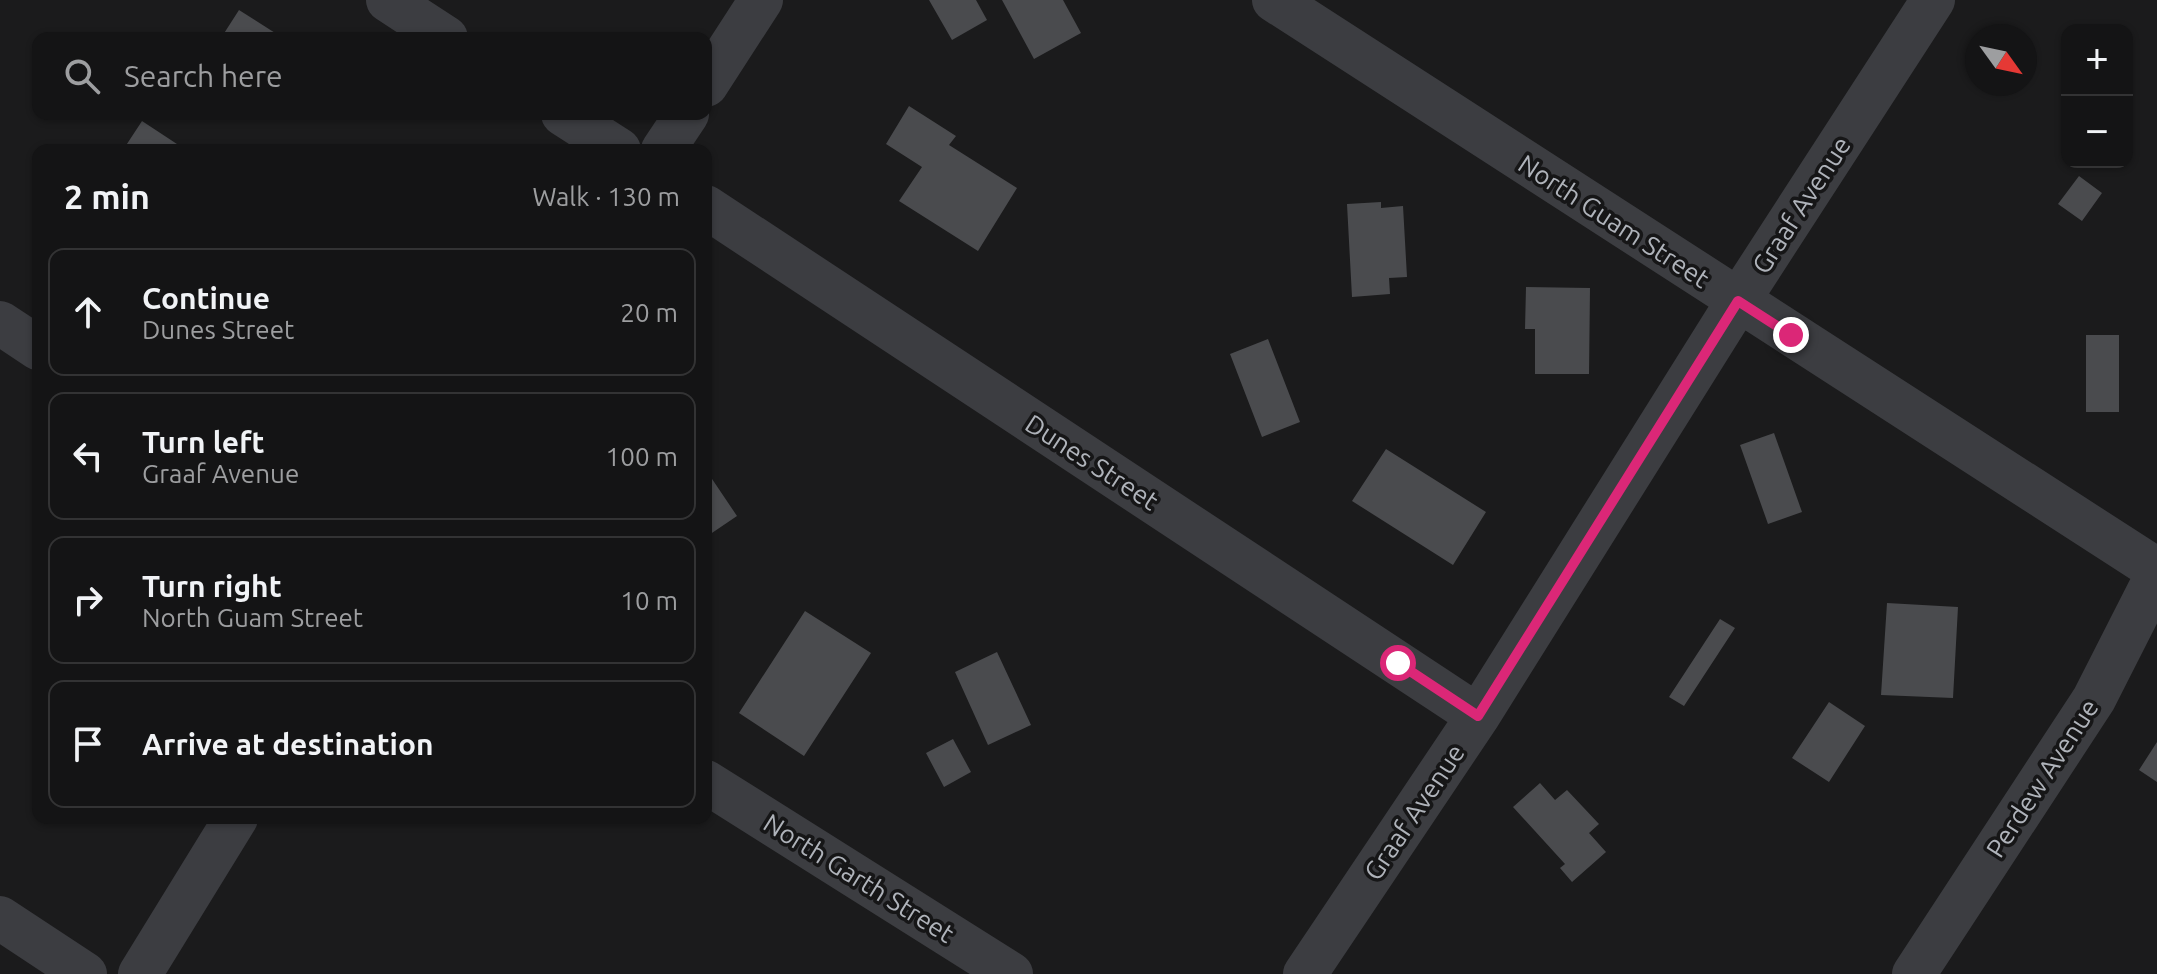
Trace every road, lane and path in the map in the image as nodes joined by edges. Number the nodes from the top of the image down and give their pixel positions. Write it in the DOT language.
graph roads {
  1 [pos="388,0"];
  2 [pos="761,0"];
  3 [pos="1274,0"];
  4 [pos="1933,0"];
  5 [pos="437,32"];
  6 [pos="712,76"];
  7 [pos="572,120"];
  8 [pos="683,120"];
  9 [pos="610,144"];
  10 [pos="667,144"];
  11 [pos="712,211"];
  12 [pos="1738,301"];
  13 [pos="0,323"];
  14 [pos="32,344"];
  15 [pos="2157,573"];
  16 [pos="1478,716"];
  17 [pos="712,786"];
  18 [pos="232,824"];
  19 [pos="0,918"];
  20 [pos="85,974"];
  21 [pos="140,974"];
  22 [pos="1011,974"];
  23 [pos="1305,974"];
  24 [pos="1914,974"];
  1 -- 5 [label="street"];
  2 -- 6 [label="street"];
  3 -- 12 [label="street, North Guam Street"];
  4 -- 12 [label="street, Graaf Avenue"];
  7 -- 9 [label="street"];
  8 -- 10 [label="street"];
  11 -- 16 [label="street, Dunes Street"];
  12 -- 15 [label="street, North Guam Street"];
  12 -- 16 [label="street, Graaf Avenue"];
  13 -- 14 [label="street"];
  15 -- 24 [label="street, Perdew Avenue"];
  16 -- 23 [label="street, Graaf Avenue"];
  17 -- 22 [label="street, North Garth Street"];
  18 -- 21 [label="street"];
  19 -- 20 [label="street"];
}
